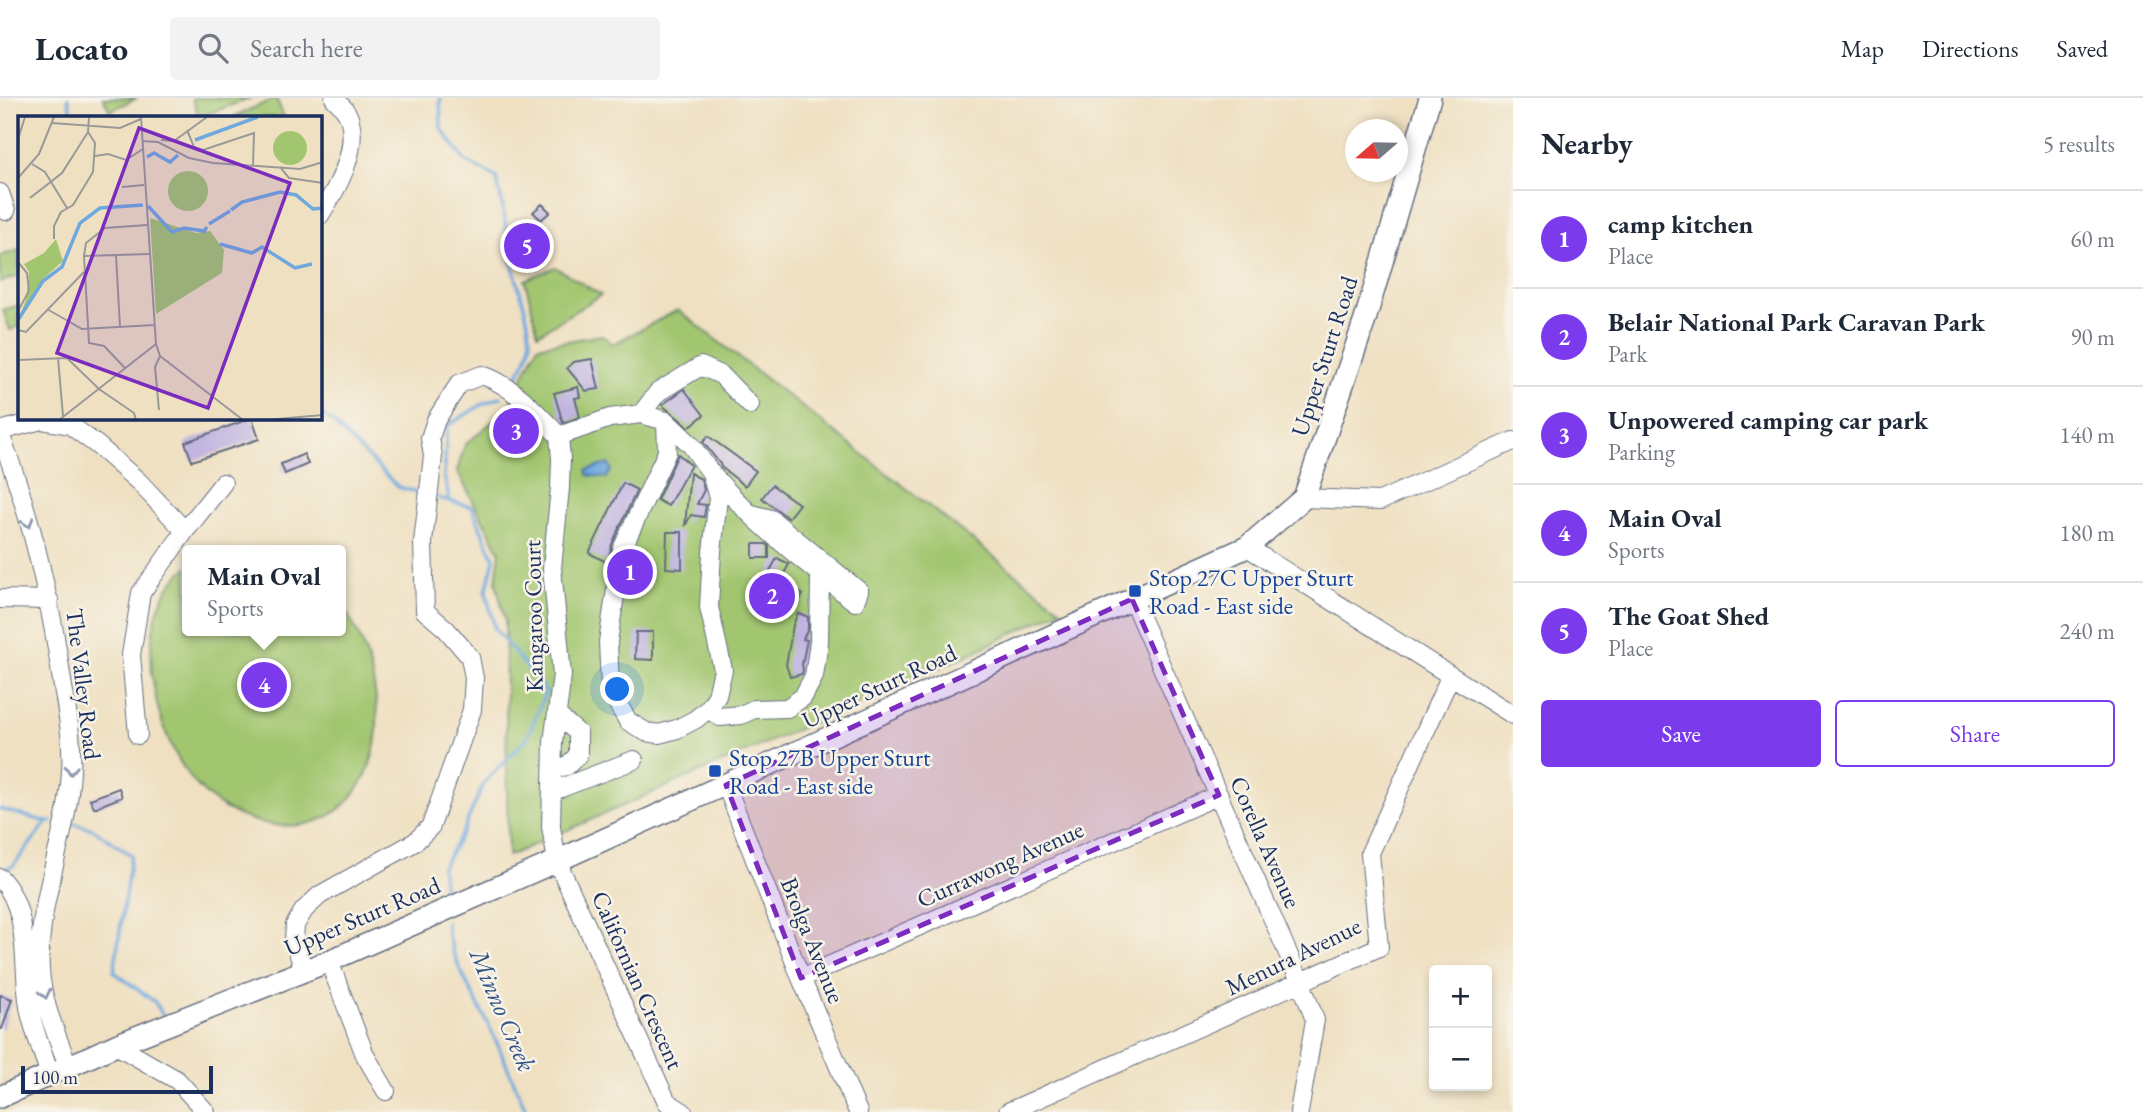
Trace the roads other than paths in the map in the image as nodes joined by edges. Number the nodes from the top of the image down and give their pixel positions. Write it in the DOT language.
graph roads {
  1 [pos="334,98"];
  2 [pos="1430,98"];
  3 [pos="0,193"];
  4 [pos="6,211"];
  5 [pos="322,211"];
  6 [pos="750,405"];
  7 [pos="641,414"];
  8 [pos="666,421"];
  9 [pos="0,432"];
  10 [pos="559,436"];
  11 [pos="1513,441"];
  12 [pos="711,473"];
  13 [pos="223,483"];
  14 [pos="1304,498"];
  15 [pos="752,514"];
  16 [pos="185,531"];
  17 [pos="1247,547"];
  18 [pos="820,576"];
  19 [pos="0,599"];
  20 [pos="1132,599"];
  21 [pos="49,600"];
  22 [pos="1450,677"];
  23 [pos="708,709"];
  24 [pos="1513,715"];
  25 [pos="138,735"];
  26 [pos="634,760"];
  27 [pos="726,785"];
  28 [pos="553,791"];
  29 [pos="1219,795"];
  30 [pos="553,837"];
  31 [pos="557,860"];
  32 [pos="0,878"];
  33 [pos="328,961"];
  34 [pos="304,971"];
  35 [pos="801,978"];
  36 [pos="1301,983"];
  37 [pos="116,1045"];
  38 [pos="59,1071"];
  39 [pos="386,1091"];
  40 [pos="0,1097"];
  41 [pos="206,1112"];
  42 [pos="683,1112"];
  43 [pos="858,1112"];
  44 [pos="1008,1112"];
  45 [pos="1299,1112"];
  1 -- 5 [label="street"];
  2 -- 14 [label="main road, Upper Sturt Road"];
  3 -- 4 [label="street"];
  6 -- 7 [label="street"];
  7 -- 8 [label="street"];
  7 -- 10 [label="street"];
  8 -- 12 [label="street"];
  8 -- 23 [label="street"];
  9 -- 16 [label="street"];
  9 -- 21 [label="street, The Valley Road, one-way"];
  10 -- 28 [label="street, Kangaroo Court"];
  10 -- 34 [label="street"];
  11 -- 14 [label="street"];
  12 -- 15 [label="street"];
  12 -- 23 [label="street"];
  13 -- 16 [label="street"];
  14 -- 17 [label="main road, Upper Sturt Road"];
  15 -- 18 [label="street"];
  15 -- 18 [label="street"];
  16 -- 25 [label="street"];
  17 -- 20 [label="main road, Upper Sturt Road"];
  17 -- 22 [label="street"];
  18 -- 23 [label="street"];
  19 -- 21 [label="street"];
  20 -- 27 [label="main road, Upper Sturt Road"];
  20 -- 29 [label="street, Corella Avenue"];
  21 -- 38 [label="street, The Valley Road, one-way"];
  22 -- 24 [label="street"];
  22 -- 36 [label="street, Menura Avenue"];
  26 -- 28 [label="street"];
  27 -- 31 [label="main road, Upper Sturt Road"];
  27 -- 35 [label="street, Brolga Avenue"];
  28 -- 30 [label="street, Kangaroo Court"];
  29 -- 35 [label="street, Currawong Avenue"];
  29 -- 36 [label="street, Corella Avenue"];
  30 -- 31 [label="street, Californian Crescent"];
  31 -- 33 [label="main road, Upper Sturt Road"];
  31 -- 42 [label="street, Californian Crescent"];
  32 -- 38 [label="street"];
  33 -- 34 [label="main road, Upper Sturt Road"];
  33 -- 39 [label="street"];
  34 -- 37 [label="main road, Upper Sturt Road"];
  35 -- 43 [label="street, Brolga Avenue"];
  36 -- 44 [label="street, Menura Avenue"];
  36 -- 45 [label="street, Corella Avenue"];
  37 -- 38 [label="main road, Upper Sturt Road"];
  37 -- 41 [label="street"];
  38 -- 40 [label="main road, Upper Sturt Road"];
}
